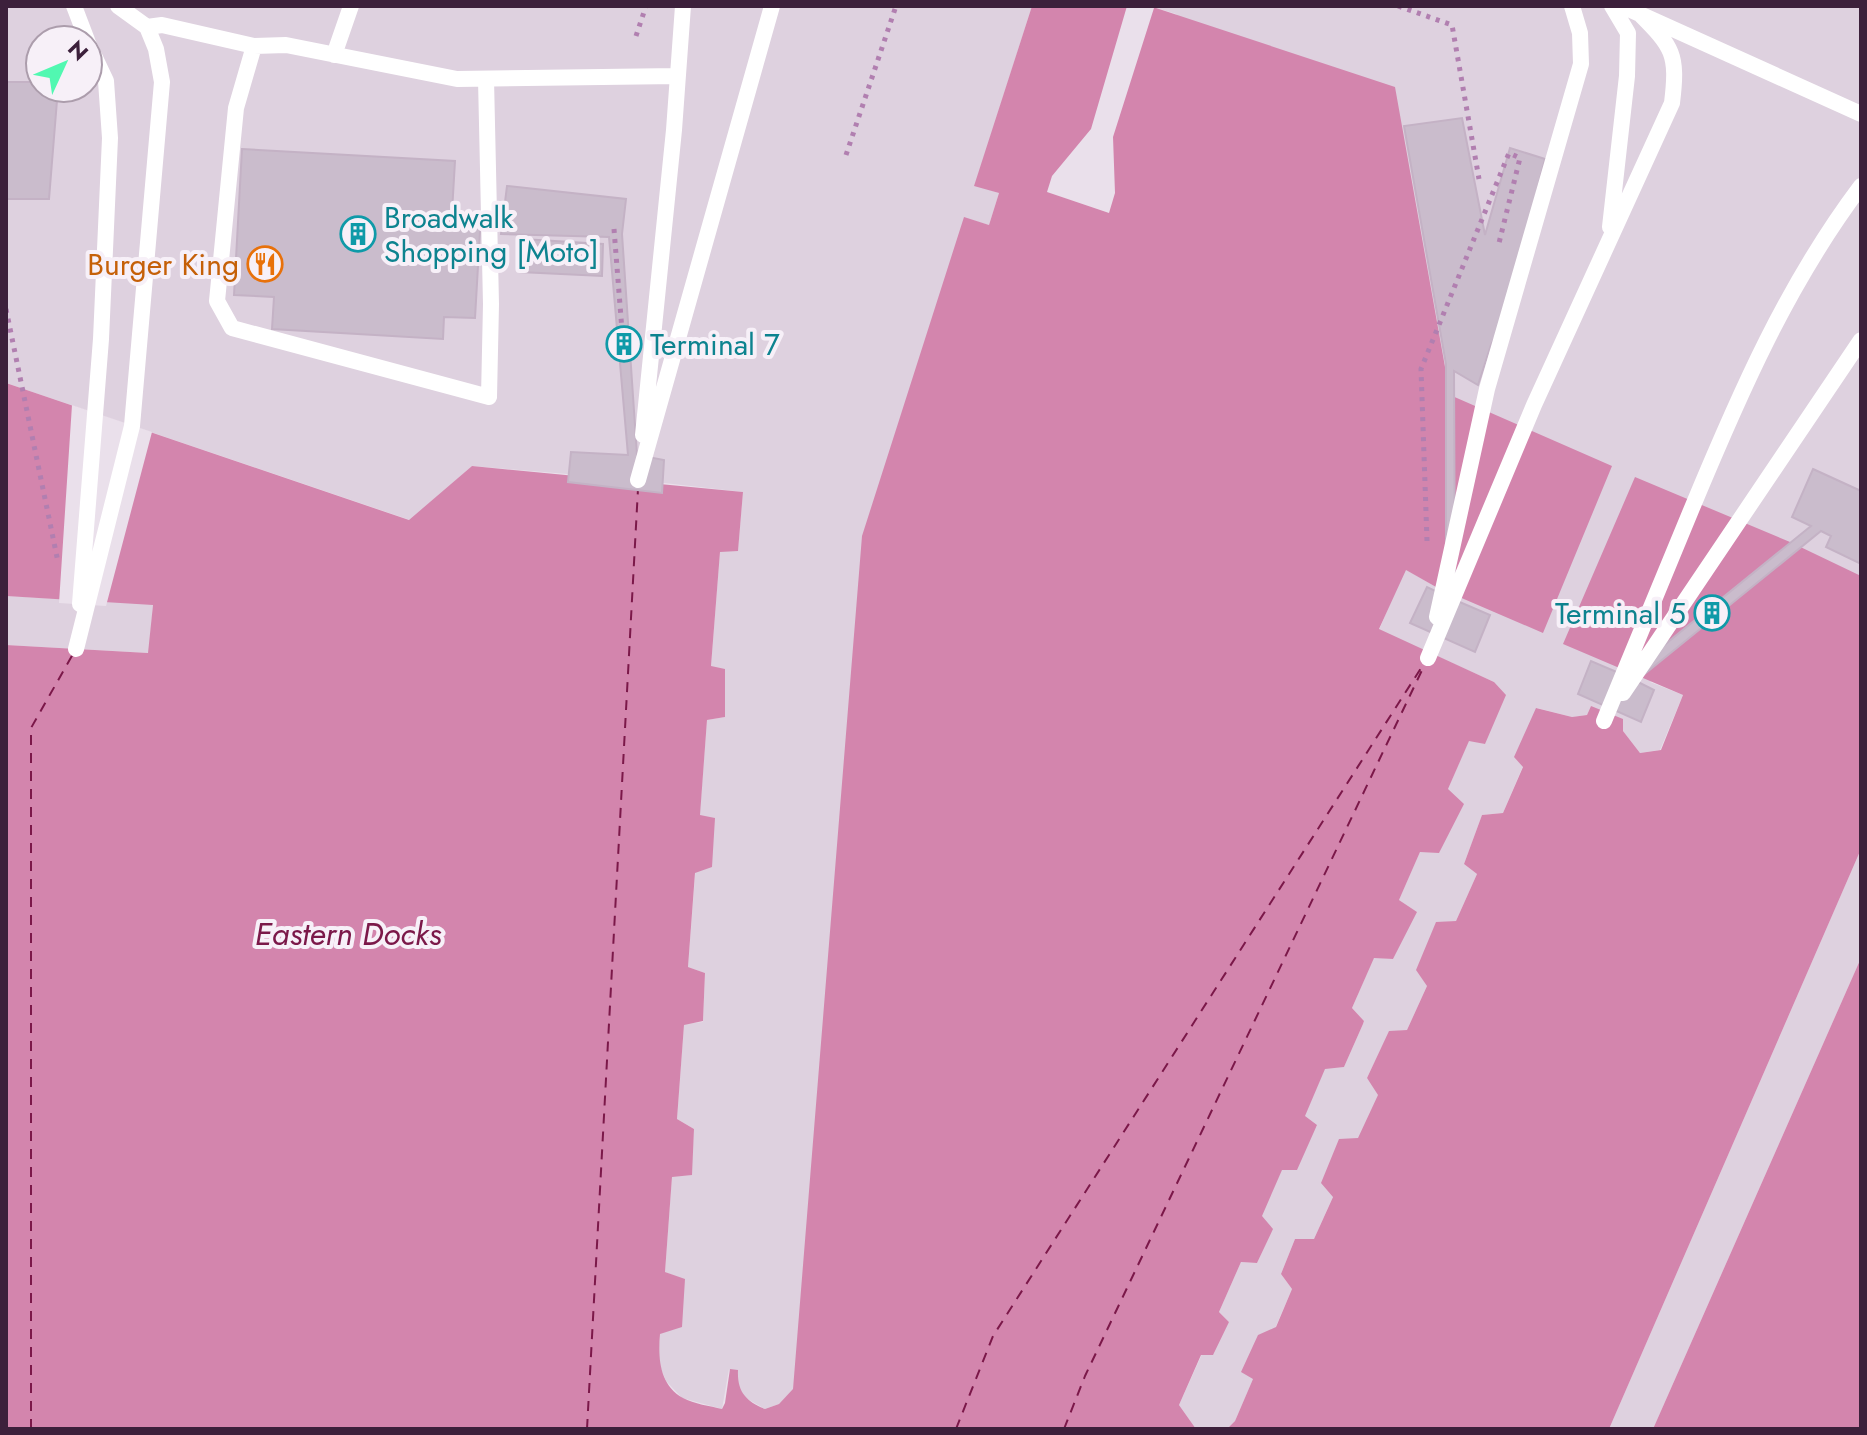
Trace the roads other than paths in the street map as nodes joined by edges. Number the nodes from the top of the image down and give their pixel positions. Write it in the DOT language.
graph roads {
  1 [pos="118,6"];
  2 [pos="351,6"];
  3 [pos="683,6"];
  4 [pos="1572,6"];
  5 [pos="1612,6"];
  6 [pos="1622,6"];
  7 [pos="771,8"];
  8 [pos="1639,13"];
  9 [pos="147,27"];
  10 [pos="254,46"];
  11 [pos="334,55"];
  12 [pos="677,76"];
  13 [pos="104,77"];
  14 [pos="486,79"];
  15 [pos="1861,114"];
  16 [pos="1861,186"];
  17 [pos="1608,243"];
  18 [pos="1861,340"];
  1 -- 9 [label="lane"];
  2 -- 11 [label="lane"];
  3 -- 12 [label="lane"];
  4 -- 17 [label="lane"];
  5 -- 17 [label="lane"];
  6 -- 8 [label="lane"];
  7 -- 12 [label="lane"];
  8 -- 15 [label="lane"];
  8 -- 17 [label="lane"];
  9 -- 10 [label="lane"];
  9 -- 13 [label="lane"];
  10 -- 11 [label="lane"];
  10 -- 14 [label="lane"];
  11 -- 14 [label="lane"];
  12 -- 14 [label="lane"];
  16 -- 18 [label="lane"];
}
